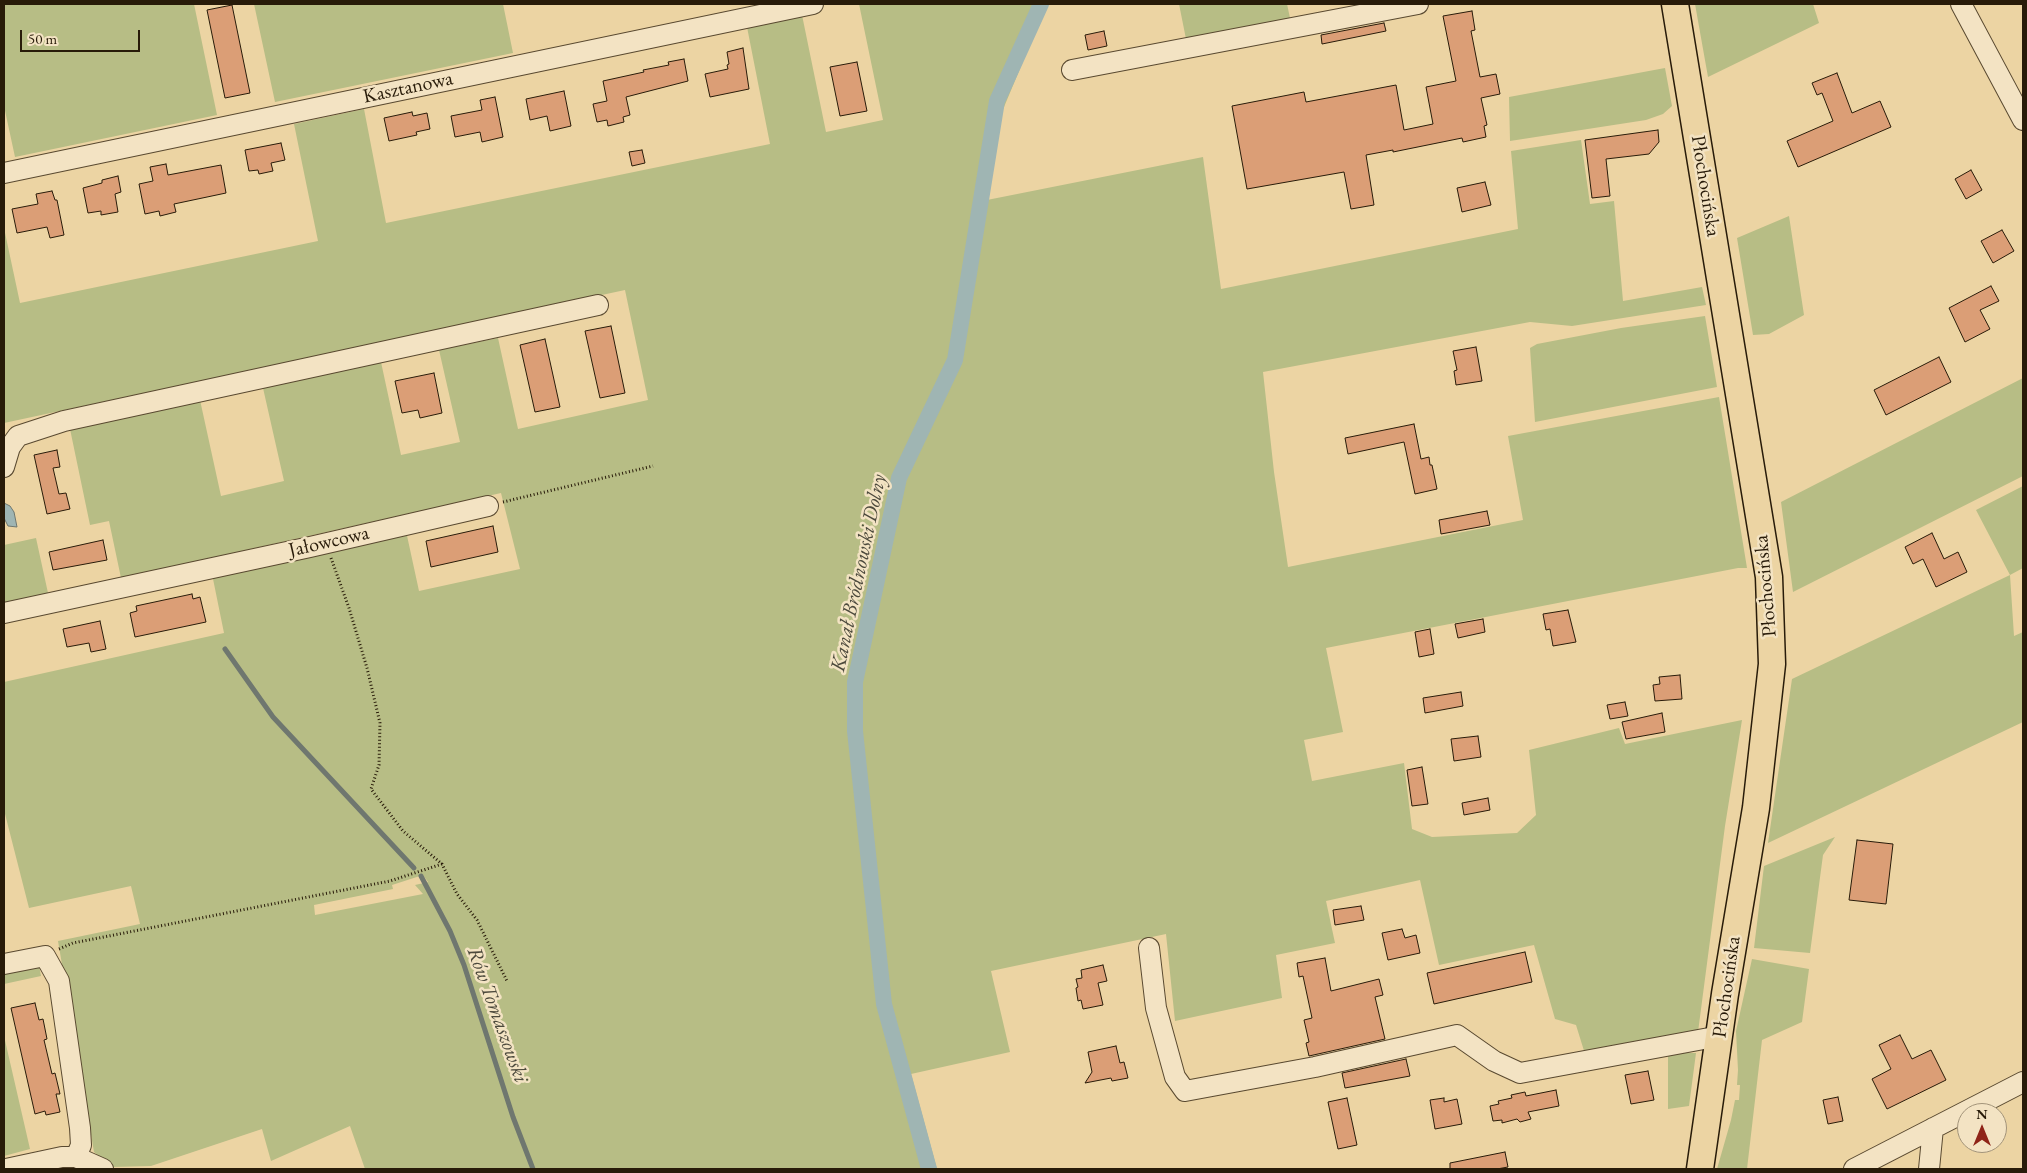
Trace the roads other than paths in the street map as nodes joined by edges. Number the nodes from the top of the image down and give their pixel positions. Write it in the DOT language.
graph roads {
  1 [pos="813,4"];
  2 [pos="1418,4"];
  3 [pos="1675,4"];
  4 [pos="1961,4"];
  5 [pos="1072,70"];
  6 [pos="2023,120"];
  7 [pos="4,173"];
  8 [pos="598,305"];
  9 [pos="4,467"];
  10 [pos="488,506"];
  11 [pos="4,613"];
  12 [pos="1148,948"];
  13 [pos="4,964"];
  14 [pos="1720,1036"];
  15 [pos="2023,1082"];
  16 [pos="1933,1128"];
  17 [pos="76,1157"];
  18 [pos="6,1169"];
  19 [pos="102,1169"];
  20 [pos="1700,1169"];
  21 [pos="1854,1169"];
  22 [pos="1929,1169"];
  1 -- 7 [label="street, Kasztanowa"];
  2 -- 5 [label="street"];
  3 -- 14 [label="main road, Płochocińska"];
  4 -- 6 [label="street"];
  8 -- 9 [label="street"];
  10 -- 11 [label="street, Jałowcowa"];
  12 -- 14 [label="street"];
  13 -- 17 [label="street"];
  14 -- 20 [label="main road, Płochocińska"];
  15 -- 16 [label="street"];
  16 -- 21 [label="street"];
  16 -- 22 [label="street"];
  17 -- 18 [label="street"];
  17 -- 19 [label="street"];
}
